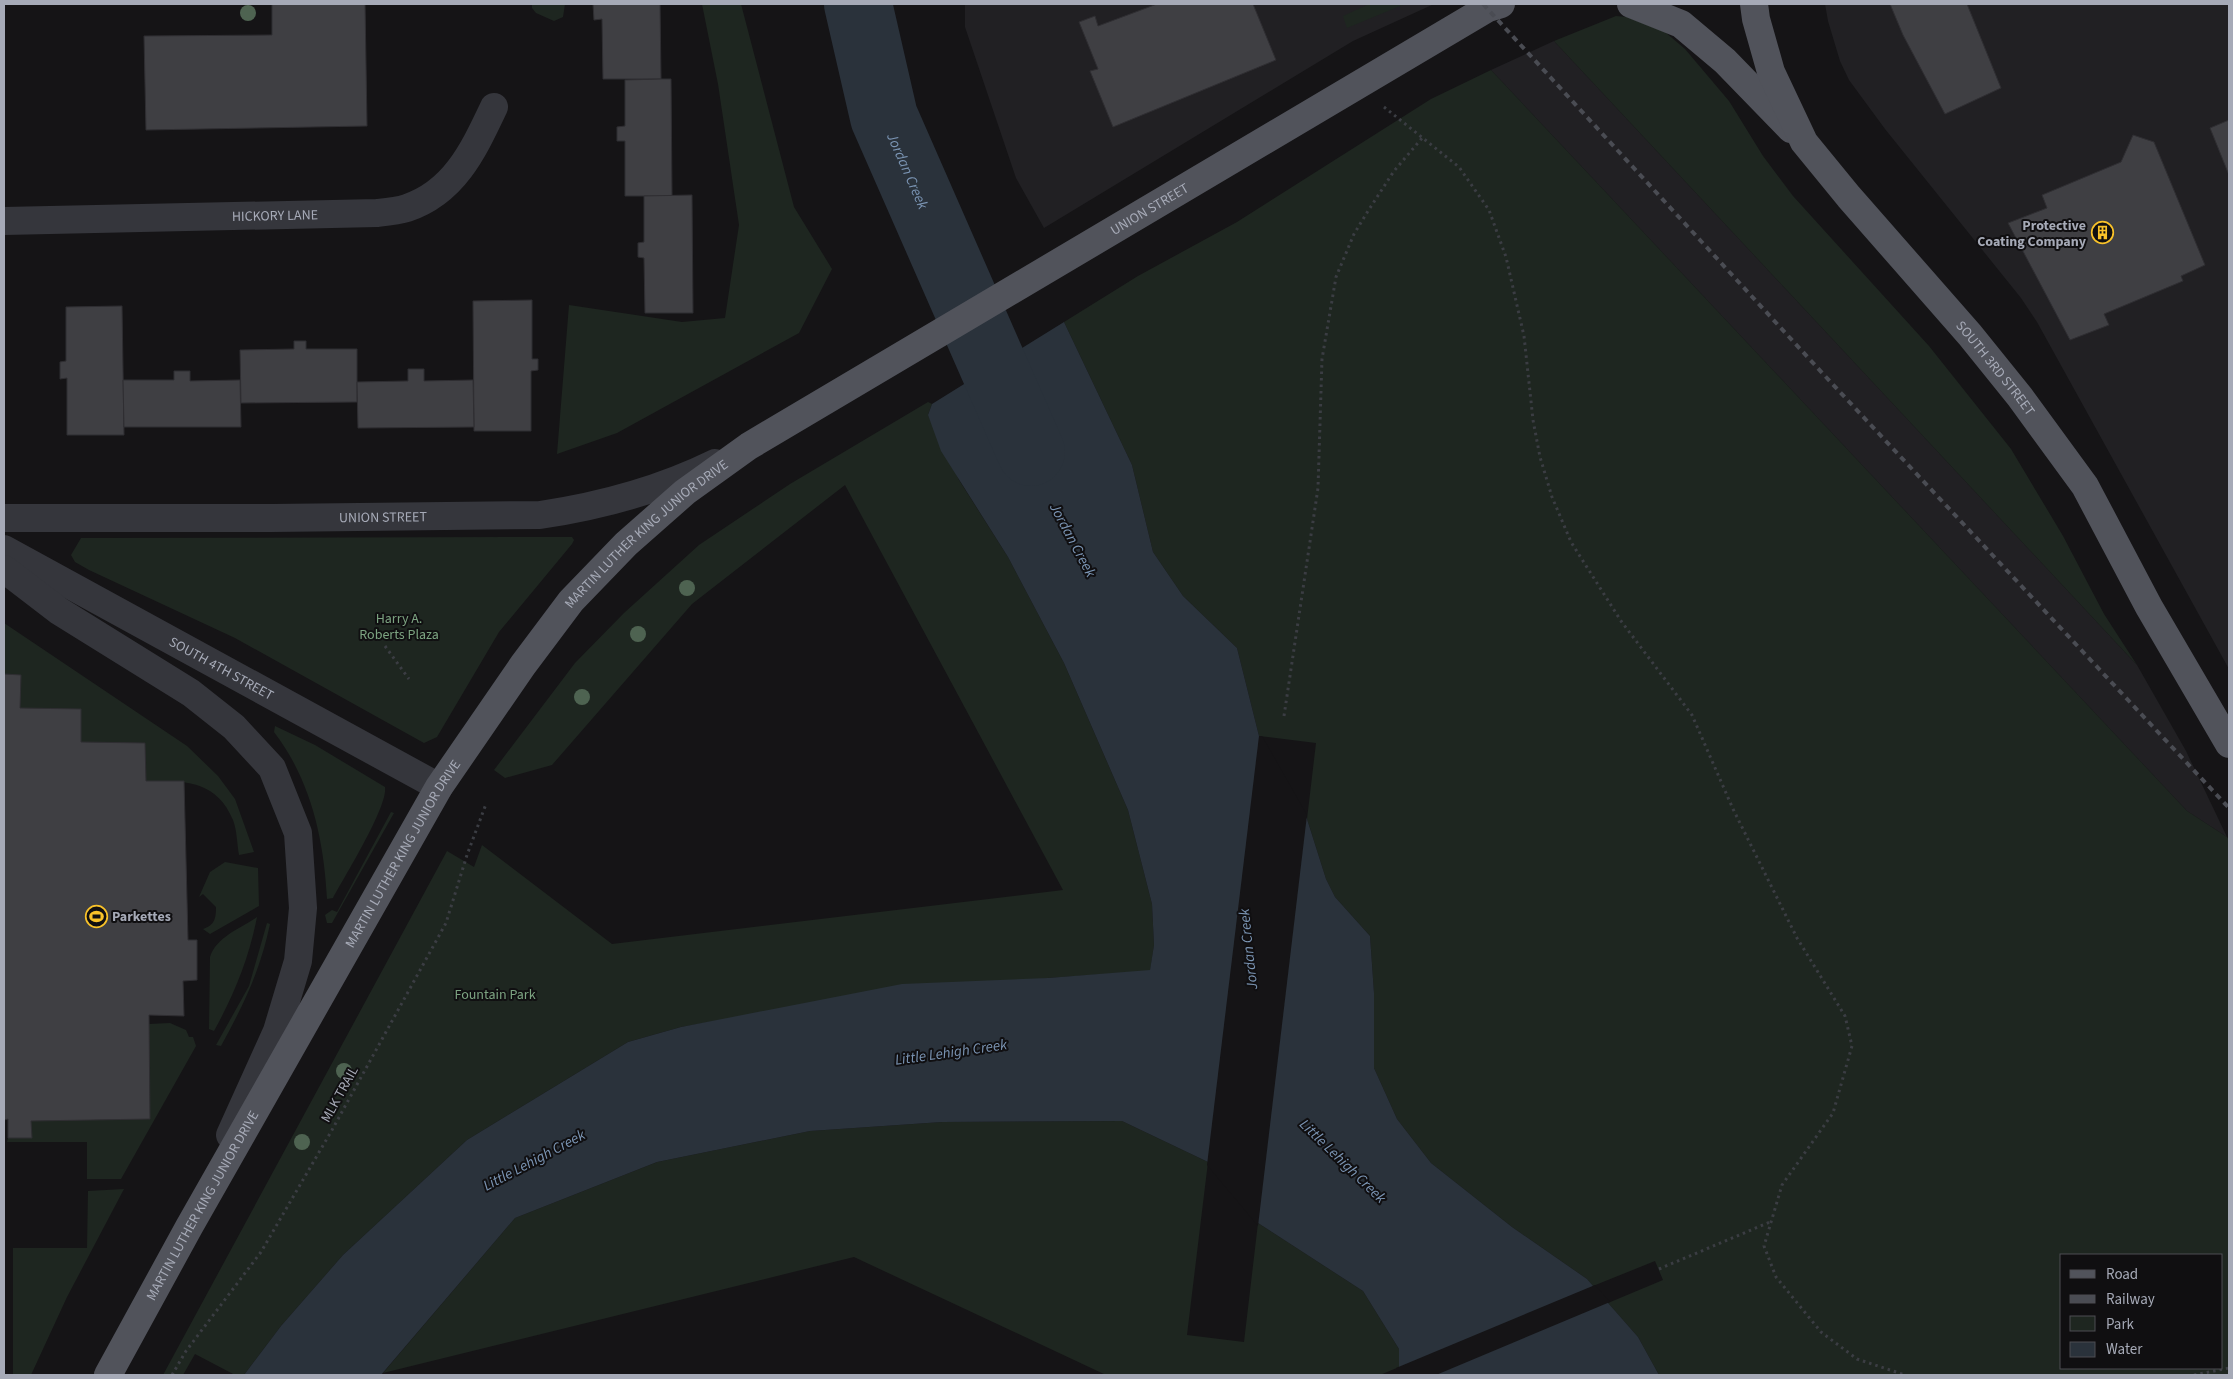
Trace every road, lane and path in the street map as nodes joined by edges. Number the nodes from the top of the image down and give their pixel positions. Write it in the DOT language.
graph roads {
  1 [pos="1501,4"];
  2 [pos="1631,4"];
  3 [pos="1754,4"];
  4 [pos="1356,85"];
  5 [pos="494,107"];
  6 [pos="1423,137"];
  7 [pos="1804,142"];
  8 [pos="4,221"];
  9 [pos="800,416"];
  10 [pos="750,446"];
  11 [pos="4,518"];
  12 [pos="4,549"];
  13 [pos="4,569"];
  14 [pos="385,646"];
  15 [pos="408,679"];
  16 [pos="1284,716"];
  17 [pos="2229,744"];
  18 [pos="439,788"];
  19 [pos="486,804"];
  20 [pos="1771,1222"];
  21 [pos="189,1227"];
  22 [pos="1659,1269"];
  23 [pos="2229,1368"];
  24 [pos="108,1375"];
  25 [pos="172,1375"];
  26 [pos="1905,1375"];
  27 [pos="2194,1375"];
  1 -- 4 [label="main road, UNION STREET"];
  2 -- 7 [label="main road"];
  3 -- 7 [label="main road, SOUTH 3RD STREET"];
  4 -- 6 [label="path"];
  4 -- 9 [label="main road, UNION STREET"];
  5 -- 8 [label="street, HICKORY LANE"];
  6 -- 16 [label="path"];
  6 -- 20 [label="path"];
  7 -- 17 [label="main road, SOUTH 3RD STREET"];
  9 -- 10 [label="main road, MARTIN LUTHER KING JUNIOR DRIVE"];
  10 -- 11 [label="street, UNION STREET"];
  10 -- 18 [label="main road, MARTIN LUTHER KING JUNIOR DRIVE"];
  12 -- 18 [label="street, SOUTH 4TH STREET"];
  13 -- 21 [label="street"];
  14 -- 15 [label="path"];
  18 -- 21 [label="main road, MARTIN LUTHER KING JUNIOR DRIVE"];
  19 -- 25 [label="path, MLK TRAIL"];
  20 -- 22 [label="path"];
  20 -- 26 [label="path"];
  21 -- 24 [label="main road, MARTIN LUTHER KING JUNIOR DRIVE"];
  23 -- 27 [label="path"];
}
